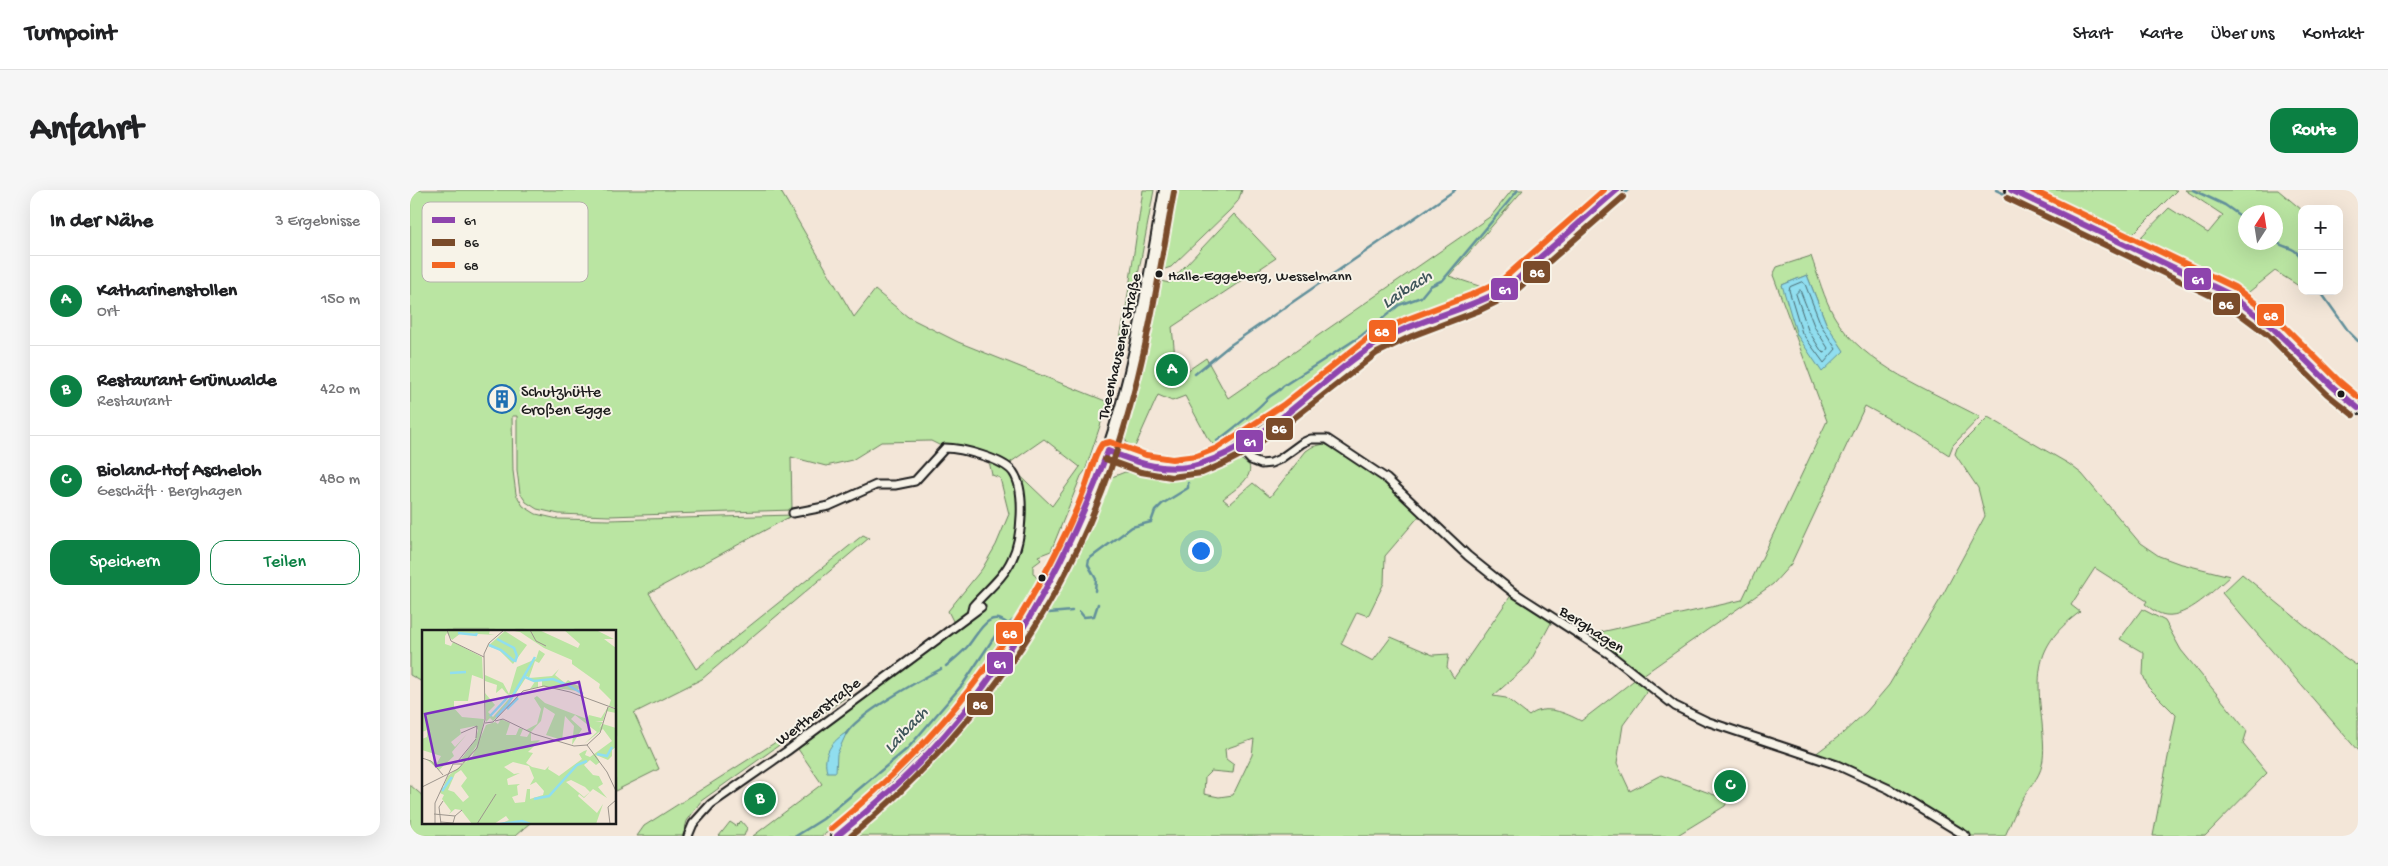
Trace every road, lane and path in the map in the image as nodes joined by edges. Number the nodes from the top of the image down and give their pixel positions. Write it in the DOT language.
graph roads {
  1 [pos="1165,190"];
  2 [pos="1617,190"];
  3 [pos="2010,190"];
  4 [pos="2358,408"];
  5 [pos="1238,446"];
  6 [pos="1108,451"];
  7 [pos="793,513"];
  8 [pos="981,606"];
  9 [pos="971,614"];
  10 [pos="688,836"];
  11 [pos="837,836"];
  12 [pos="1966,836"];
  1 -- 6 [label="street, Theenhausener Straße"];
  2 -- 5 [label="street"];
  3 -- 4 [label="street"];
  5 -- 6 [label="street"];
  5 -- 12 [label="street, Berghagen"];
  6 -- 11 [label="street, Theenhausener Straße"];
  7 -- 9 [label="street, Wertherstraße"];
  8 -- 9 [label="street, Wertherstraße"];
  9 -- 10 [label="street, Wertherstraße"];
}
